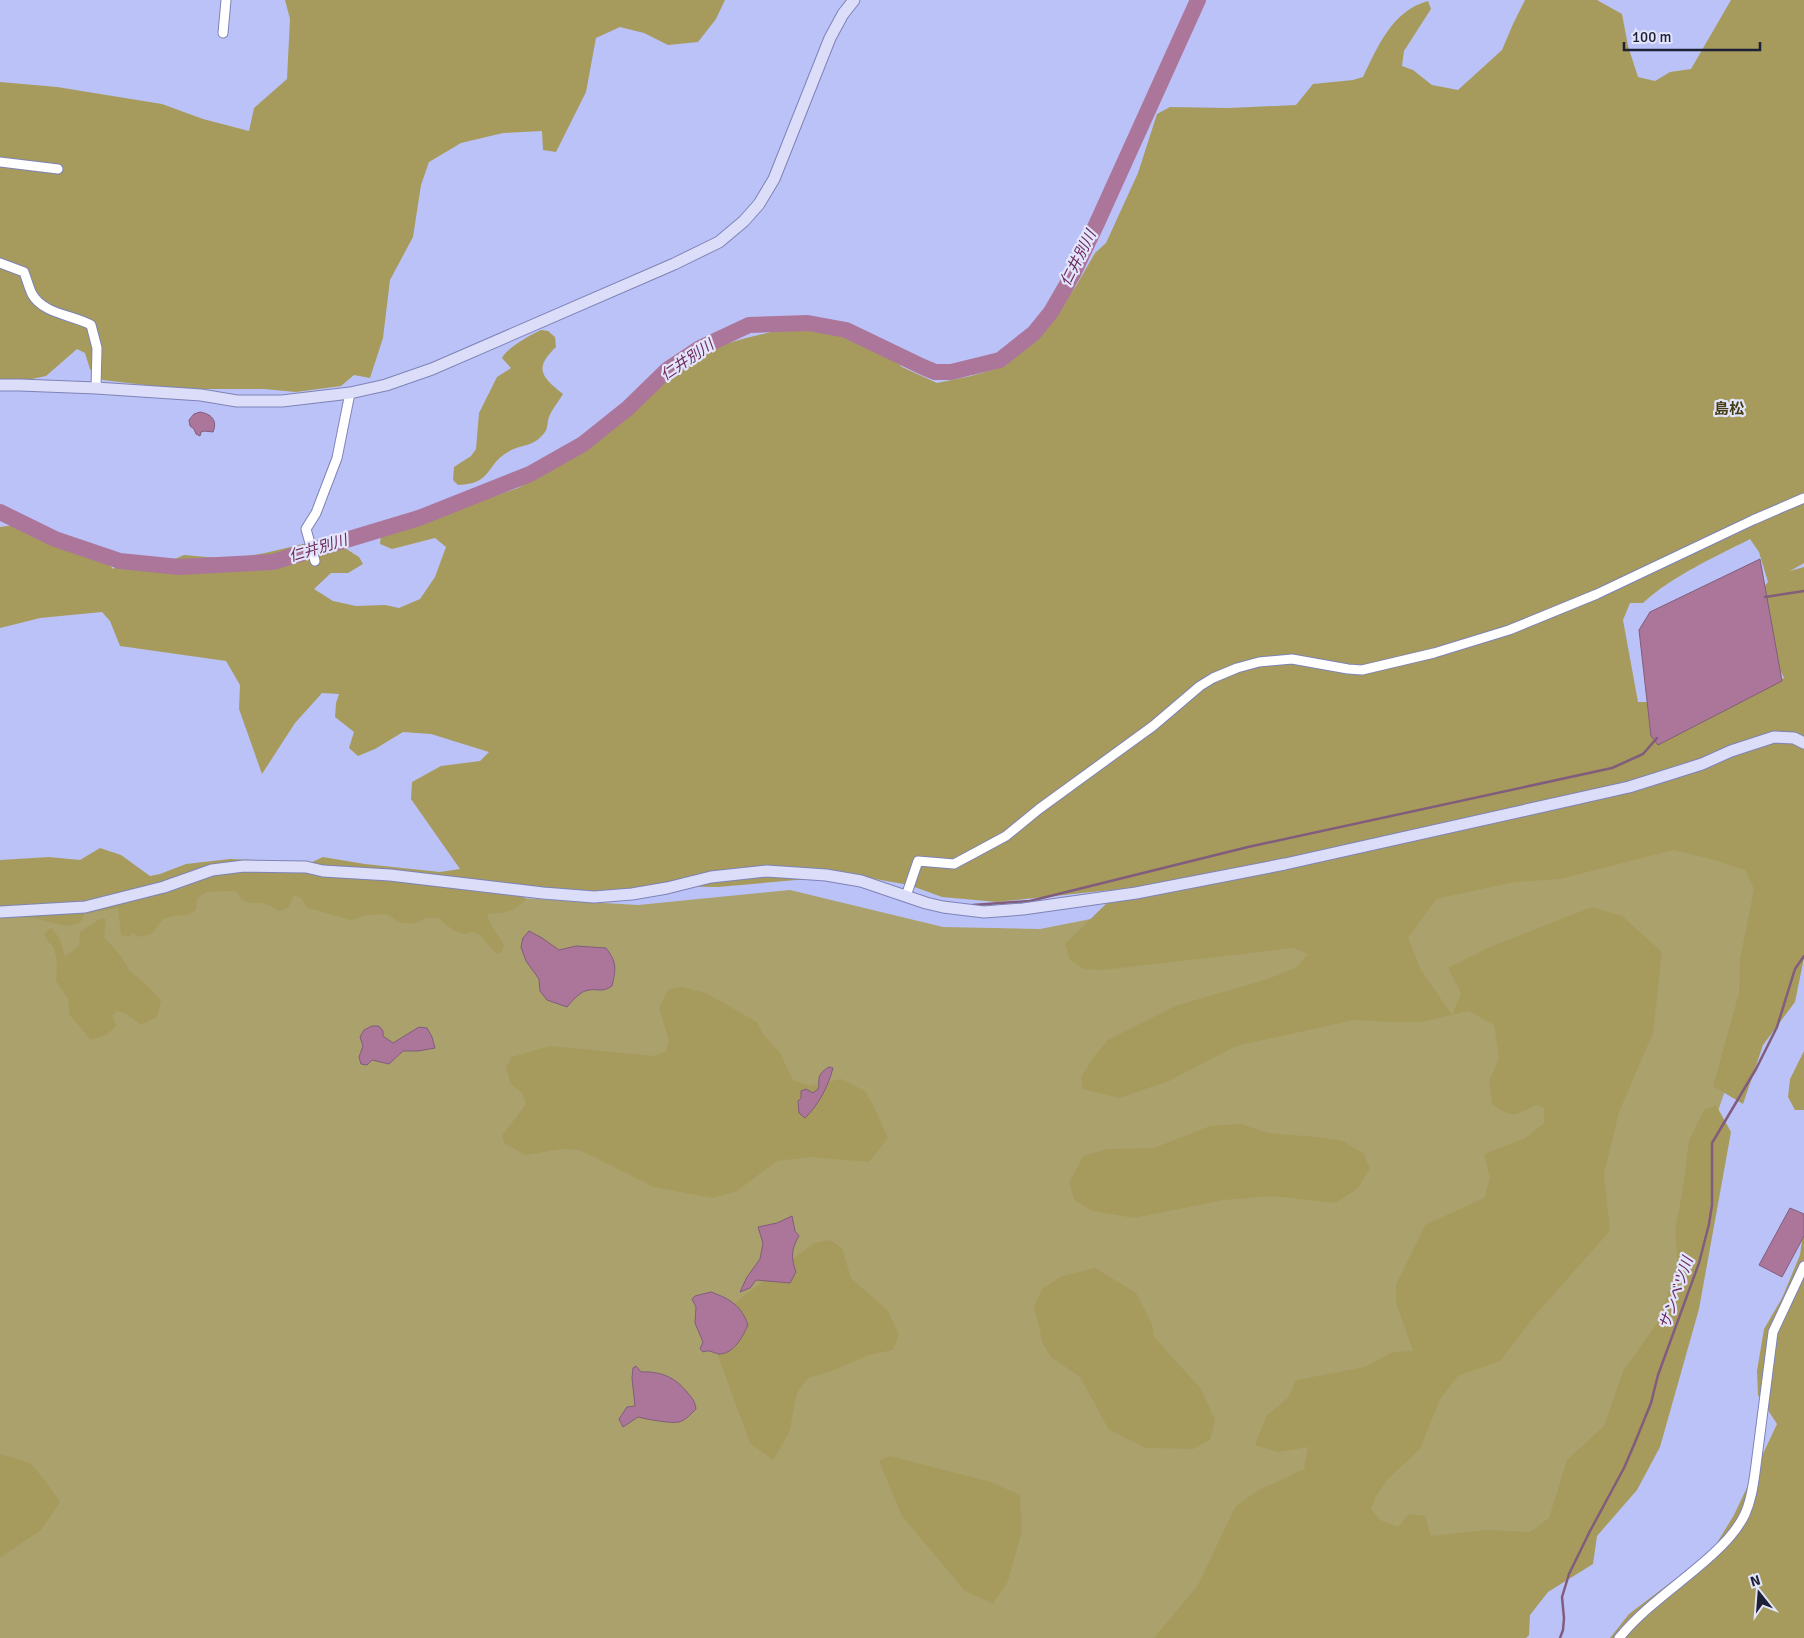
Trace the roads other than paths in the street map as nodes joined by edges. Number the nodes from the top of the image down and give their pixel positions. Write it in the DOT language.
graph roads {
  1 [pos="226,0"];
  2 [pos="854,0"];
  3 [pos="223,34"];
  4 [pos="0,162"];
  5 [pos="58,169"];
  6 [pos="0,262"];
  7 [pos="0,386"];
  8 [pos="96,388"];
  9 [pos="350,393"];
  10 [pos="1804,498"];
  11 [pos="314,560"];
  12 [pos="1804,743"];
  13 [pos="906,896"];
  14 [pos="0,912"];
  15 [pos="1804,1266"];
  16 [pos="1619,1638"];
  1 -- 3 [label="street"];
  2 -- 9 [label="street"];
  4 -- 5 [label="street"];
  6 -- 8 [label="street"];
  7 -- 8 [label="street"];
  8 -- 9 [label="street"];
  9 -- 11 [label="street"];
  10 -- 13 [label="street"];
  12 -- 13 [label="street"];
  13 -- 14 [label="street"];
  15 -- 16 [label="street"];
}
